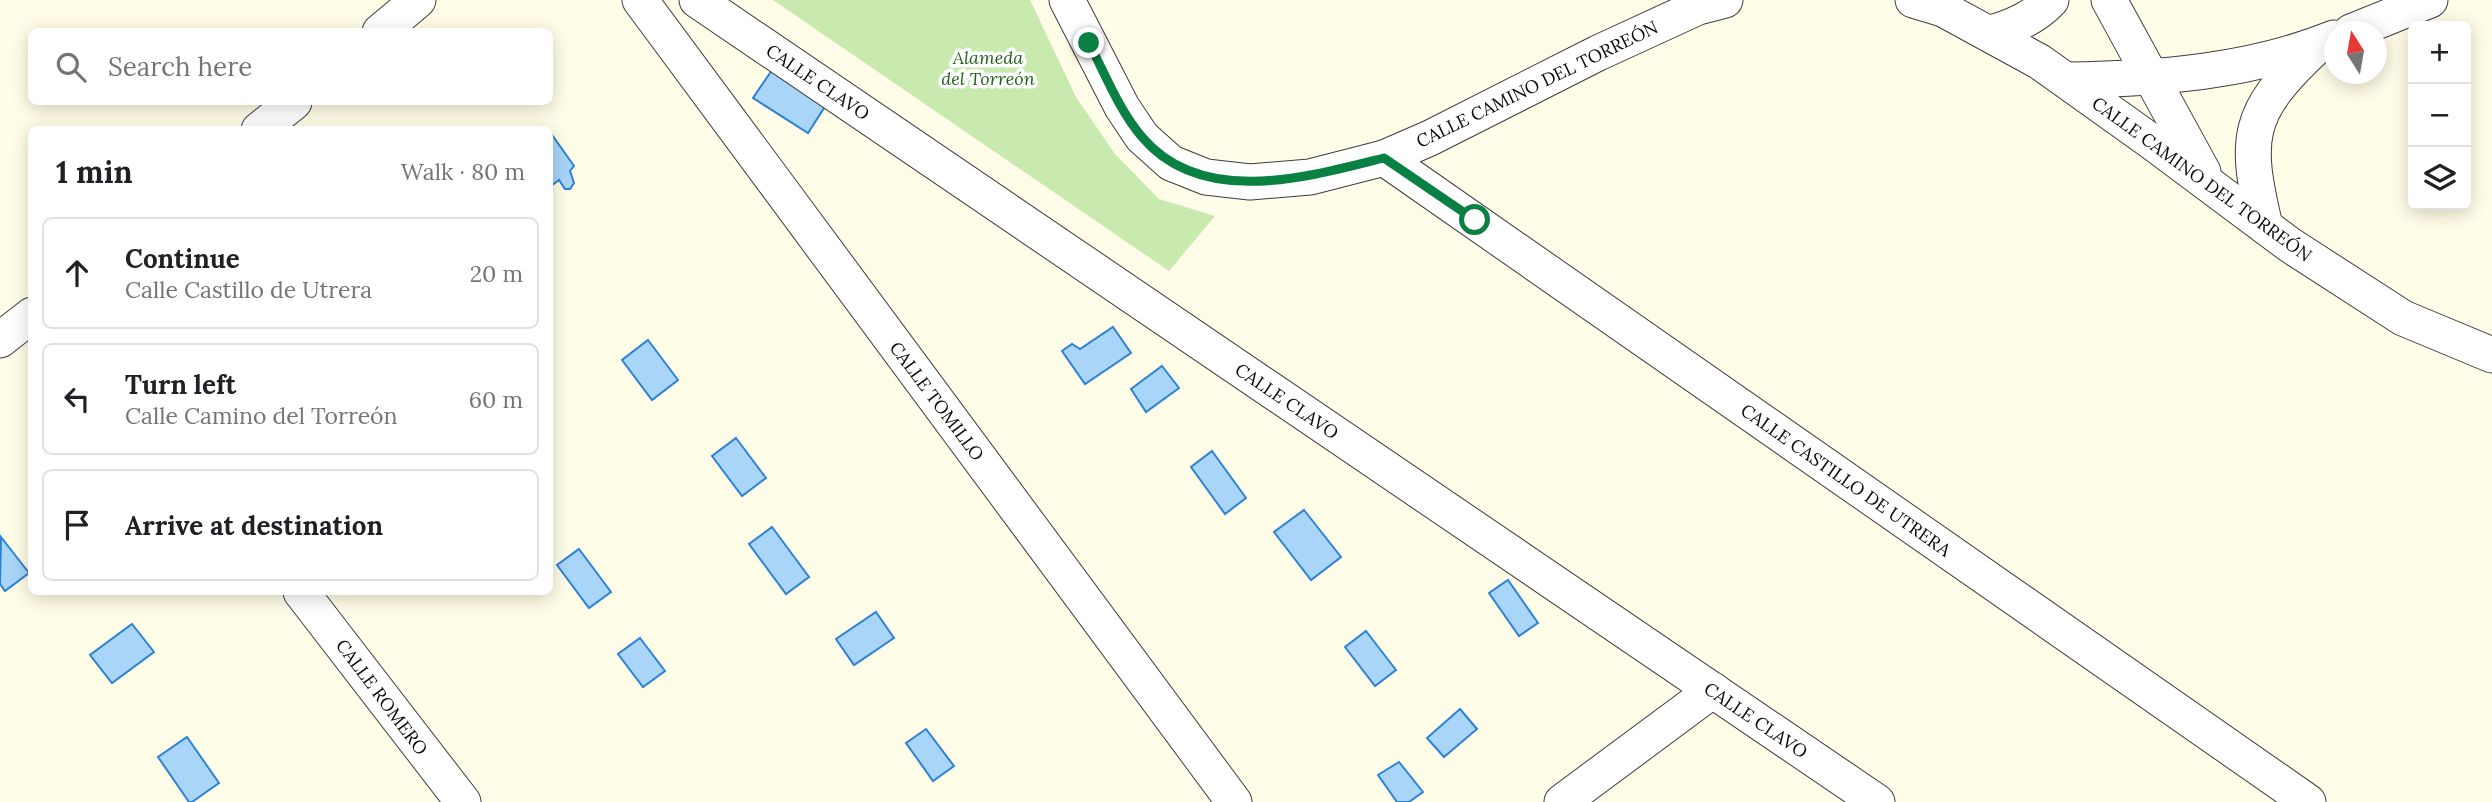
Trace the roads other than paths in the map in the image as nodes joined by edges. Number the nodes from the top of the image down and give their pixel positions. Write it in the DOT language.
graph roads {
  1 [pos="418,0"];
  2 [pos="639,0"];
  3 [pos="697,0"];
  4 [pos="1067,0"];
  5 [pos="1913,0"];
  6 [pos="2051,0"];
  7 [pos="2109,0"];
  8 [pos="2430,0"];
  9 [pos="1704,2"];
  10 [pos="2378,21"];
  11 [pos="385,28"];
  12 [pos="1991,33"];
  13 [pos="2324,42"];
  14 [pos="2324,43"];
  15 [pos="2151,77"];
  16 [pos="2067,80"];
  17 [pos="289,105"];
  18 [pos="264,126"];
  19 [pos="1384,158"];
  20 [pos="2209,184"];
  21 [pos="2265,226"];
  22 [pos="28,318"];
  23 [pos="0,340"];
  24 [pos="2492,355"];
  25 [pos="303,595"];
  26 [pos="1713,690"];
  27 [pos="463,802"];
  28 [pos="1234,802"];
  29 [pos="1562,802"];
  30 [pos="1877,802"];
  31 [pos="2308,802"];
  1 -- 11 [label="street"];
  2 -- 28 [label="street, CALLE TOMILLO"];
  3 -- 26 [label="street, CALLE CLAVO"];
  4 -- 19 [label="street, CALLE CAMINO DEL TORREÓN"];
  5 -- 12 [label="street, CALLE CAMINO DEL TORREÓN"];
  6 -- 12 [label="street"];
  7 -- 15 [label="street"];
  8 -- 10 [label="street"];
  9 -- 19 [label="street, CALLE CAMINO DEL TORREÓN"];
  12 -- 16 [label="street, CALLE CAMINO DEL TORREÓN"];
  13 -- 15 [label="street"];
  14 -- 21 [label="street"];
  15 -- 16 [label="street"];
  15 -- 20 [label="street"];
  16 -- 20 [label="street, CALLE CAMINO DEL TORREÓN"];
  17 -- 18 [label="street"];
  19 -- 31 [label="street, CALLE CASTILLO DE UTRERA"];
  20 -- 21 [label="street, CALLE CAMINO DEL TORREÓN"];
  21 -- 24 [label="street, CALLE CAMINO DEL TORREÓN"];
  22 -- 23 [label="street"];
  25 -- 27 [label="street, CALLE ROMERO"];
  26 -- 29 [label="street"];
  26 -- 30 [label="street, CALLE CLAVO"];
}
